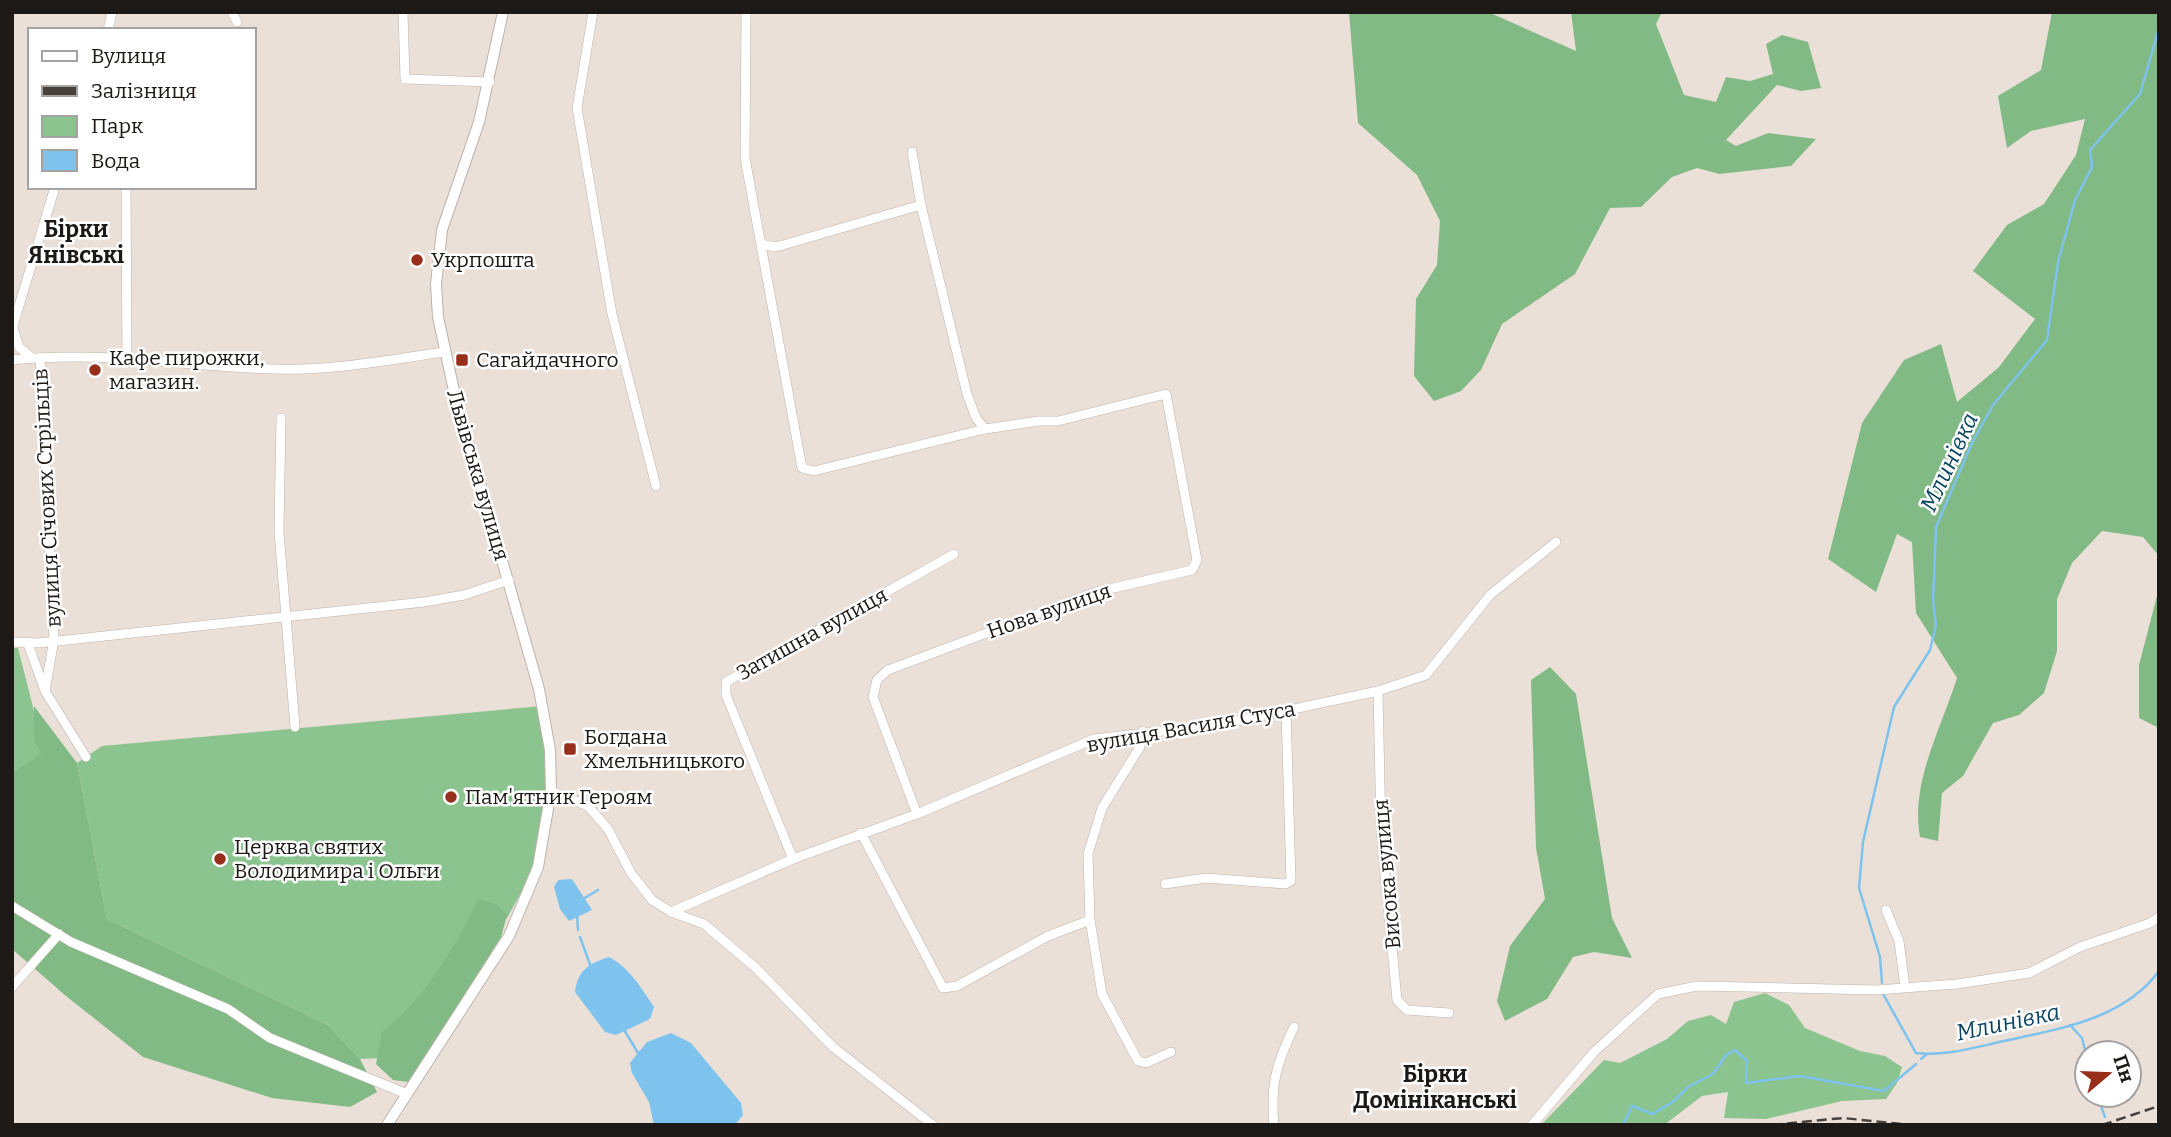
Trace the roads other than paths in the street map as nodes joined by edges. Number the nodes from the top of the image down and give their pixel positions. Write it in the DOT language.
graph roads {
  1 [pos="232,12"];
  2 [pos="403,12"];
  3 [pos="503,12"];
  4 [pos="593,12"];
  5 [pos="746,12"];
  6 [pos="237,22"];
  7 [pos="490,82"];
  8 [pos="912,152"];
  9 [pos="54,189"];
  10 [pos="126,189"];
  11 [pos="921,205"];
  12 [pos="761,244"];
  13 [pos="13,328"];
  14 [pos="444,352"];
  15 [pos="36,358"];
  16 [pos="127,359"];
  17 [pos="12,360"];
  18 [pos="281,418"];
  19 [pos="985,429"];
  20 [pos="656,486"];
  21 [pos="1556,542"];
  22 [pos="954,554"];
  23 [pos="509,580"];
  24 [pos="286,616"];
  25 [pos="54,639"];
  26 [pos="12,642"];
  27 [pos="28,643"];
  28 [pos="45,691"];
  29 [pos="1378,691"];
  30 [pos="1286,711"];
  31 [pos="295,727"];
  32 [pos="1143,731"];
  33 [pos="86,757"];
  34 [pos="551,791"];
  35 [pos="917,814"];
  36 [pos="861,833"];
  37 [pos="793,859"];
  38 [pos="1165,884"];
  39 [pos="12,906"];
  40 [pos="1886,910"];
  41 [pos="671,912"];
  42 [pos="2159,917"];
  43 [pos="1090,920"];
  44 [pos="59,934"];
  45 [pos="12,986"];
  46 [pos="1905,987"];
  47 [pos="1449,1013"];
  48 [pos="1294,1027"];
  49 [pos="1171,1052"];
  50 [pos="407,1094"];
  51 [pos="387,1125"];
  52 [pos="933,1125"];
  53 [pos="1274,1125"];
  54 [pos="1532,1125"];
  1 -- 6 [label="street"];
  2 -- 7 [label="street"];
  3 -- 7 [label="main road, Львівська вулиця"];
  4 -- 20 [label="street"];
  5 -- 12 [label="street"];
  7 -- 14 [label="main road, Львівська вулиця"];
  8 -- 11 [label="street"];
  9 -- 13 [label="street"];
  10 -- 16 [label="street"];
  11 -- 12 [label="street"];
  11 -- 19 [label="street"];
  12 -- 19 [label="street"];
  13 -- 15 [label="street"];
  14 -- 16 [label="street"];
  14 -- 23 [label="main road, Львівська вулиця"];
  15 -- 16 [label="street"];
  15 -- 17 [label="street"];
  15 -- 25 [label="street, вулиця Січових Стрільців"];
  18 -- 24 [label="street"];
  19 -- 35 [label="street, Нова вулиця"];
  21 -- 29 [label="street, вулиця Василя Стуса"];
  22 -- 37 [label="street, Затишна вулиця"];
  23 -- 24 [label="street"];
  23 -- 34 [label="main road, Львівська вулиця"];
  24 -- 25 [label="street"];
  24 -- 31 [label="street"];
  25 -- 27 [label="street"];
  25 -- 28 [label="street, вулиця Січових Стрільців"];
  26 -- 27 [label="street"];
  27 -- 28 [label="street"];
  28 -- 33 [label="street"];
  29 -- 30 [label="street, вулиця Василя Стуса"];
  29 -- 47 [label="street, Висока вулиця"];
  30 -- 32 [label="street, вулиця Василя Стуса"];
  30 -- 38 [label="street"];
  32 -- 35 [label="street, вулиця Василя Стуса"];
  32 -- 43 [label="street"];
  34 -- 41 [label="street"];
  34 -- 50 [label="main road, Львівська вулиця"];
  35 -- 36 [label="street, вулиця Василя Стуса"];
  36 -- 37 [label="street, вулиця Василя Стуса"];
  36 -- 43 [label="street"];
  37 -- 41 [label="street, вулиця Василя Стуса"];
  39 -- 44 [label="street"];
  40 -- 46 [label="street"];
  41 -- 52 [label="street"];
  42 -- 46 [label="street"];
  43 -- 49 [label="street"];
  44 -- 45 [label="street"];
  44 -- 50 [label="street"];
  46 -- 54 [label="street"];
  48 -- 53 [label="street"];
  50 -- 51 [label="main road, Львівська вулиця"];
}
